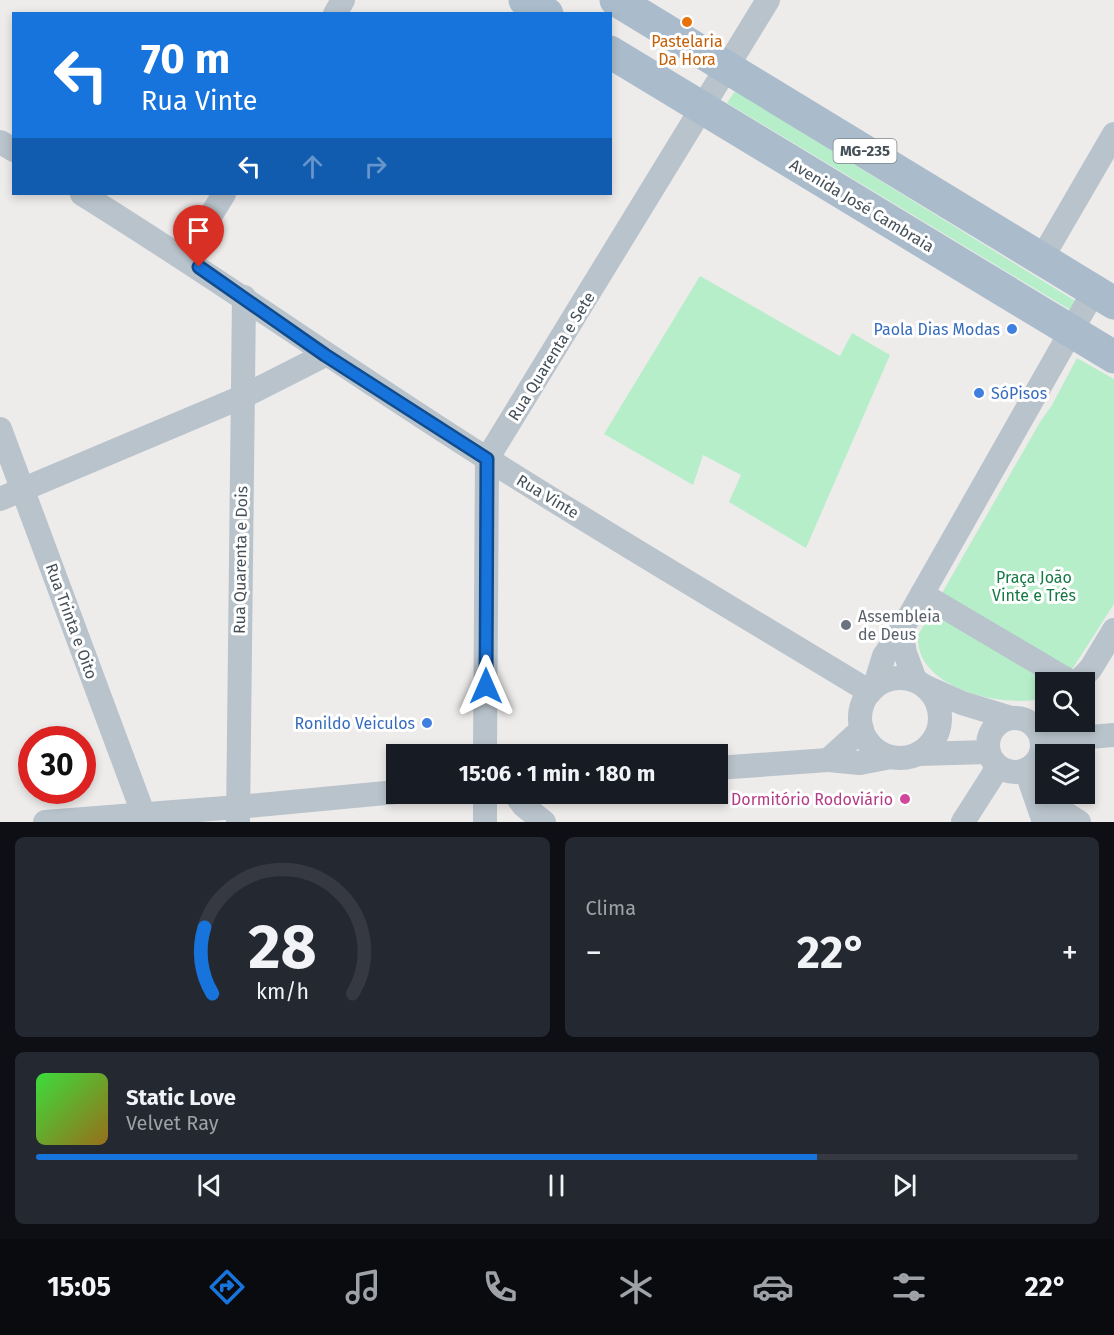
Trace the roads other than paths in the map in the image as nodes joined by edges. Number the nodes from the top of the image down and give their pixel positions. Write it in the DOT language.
graph roads {
  1 [pos="525,0"];
  2 [pos="616,0"];
  3 [pos="768,0"];
  4 [pos="544,12"];
  5 [pos="612,53"];
  6 [pos="726,68"];
  7 [pos="703,108"];
  8 [pos="1114,134"];
  9 [pos="84,195"];
  10 [pos="223,195"];
  11 [pos="184,258"];
  12 [pos="1042,258"];
  13 [pos="244,297"];
  14 [pos="1104,297"];
  15 [pos="1071,331"];
  16 [pos="325,355"];
  17 [pos="1114,357"];
  18 [pos="242,397"];
  19 [pos="0,429"];
  20 [pos="487,459"];
  21 [pos="23,490"];
  22 [pos="0,499"];
  23 [pos="922,594"];
  24 [pos="1114,630"];
  25 [pos="901,631"];
  26 [pos="1054,672"];
  27 [pos="1087,672"];
  28 [pos="921,684"];
  29 [pos="872,690"];
  30 [pos="1032,722"];
  31 [pos="862,729"];
  32 [pos="1114,735"];
  33 [pos="485,744"];
  34 [pos="918,754"];
  35 [pos="891,757"];
  36 [pos="993,759"];
  37 [pos="828,760"];
  38 [pos="728,767"];
  39 [pos="1026,770"];
  40 [pos="1035,792"];
  41 [pos="386,793"];
  42 [pos="485,804"];
  43 [pos="522,804"];
  44 [pos="1039,804"];
  45 [pos="1050,804"];
  46 [pos="143,813"];
  47 [pos="238,814"];
  48 [pos="45,822"];
  49 [pos="485,822"];
  50 [pos="544,822"];
  51 [pos="963,822"];
  52 [pos="1044,822"];
  53 [pos="1079,822"];
  1 -- 4 [label="main road"];
  2 -- 6 [label="main road, MG-235"];
  3 -- 6 [label="street, Rua Quarenta e Sete"];
  5 -- 7 [label="main road, Avenida José Cambraia / MG-235"];
  6 -- 7 [label="street, Rua Quarenta e Sete"];
  6 -- 12 [label="main road, MG-235"];
  7 -- 15 [label="main road, Avenida José Cambraia / MG-235"];
  7 -- 20 [label="street, Rua Quarenta e Sete"];
  8 -- 12 [label="street"];
  9 -- 11 [label="street, Rua Vinte"];
  10 -- 11 [label="street"];
  11 -- 13 [label="street, Rua Vinte"];
  12 -- 14 [label="main road, MG-235"];
  13 -- 16 [label="street, Rua Vinte"];
  13 -- 18 [label="street, Rua Quarenta e Dois"];
  14 -- 15 [label="street"];
  15 -- 17 [label="main road, Avenida José Cambraia / MG-235"];
  15 -- 23 [label="street"];
  16 -- 18 [label="street"];
  16 -- 20 [label="street, Rua Vinte"];
  18 -- 21 [label="street"];
  18 -- 47 [label="street, Rua Quarenta e Dois"];
  19 -- 21 [label="street, Rua Trinta e Oito"];
  20 -- 29 [label="street, Rua Vinte"];
  20 -- 33 [label="street"];
  21 -- 22 [label="street"];
  21 -- 46 [label="street, Rua Trinta e Oito"];
  23 -- 25 [label="street"];
  23 -- 26 [label="street"];
  24 -- 27 [label="street"];
  25 -- 28 [label="street"];
  25 -- 29 [label="street"];
  28 -- 29 [label="street"];
  28 -- 30 [label="street"];
  28 -- 34 [label="street"];
  29 -- 31 [label="street"];
  30 -- 32 [label="street"];
  30 -- 36 [label="street"];
  30 -- 39 [label="street"];
  31 -- 35 [label="street"];
  31 -- 37 [label="street"];
  34 -- 35 [label="street"];
  34 -- 36 [label="street"];
  35 -- 37 [label="street"];
  36 -- 39 [label="street"];
  36 -- 51 [label="street"];
  37 -- 38 [label="street"];
  39 -- 40 [label="street"];
  41 -- 47 [label="street"];
  42 -- 49 [label="street"];
  43 -- 50 [label="street"];
  44 -- 52 [label="street"];
  45 -- 53 [label="street"];
  46 -- 47 [label="street"];
  46 -- 48 [label="street"];
}
